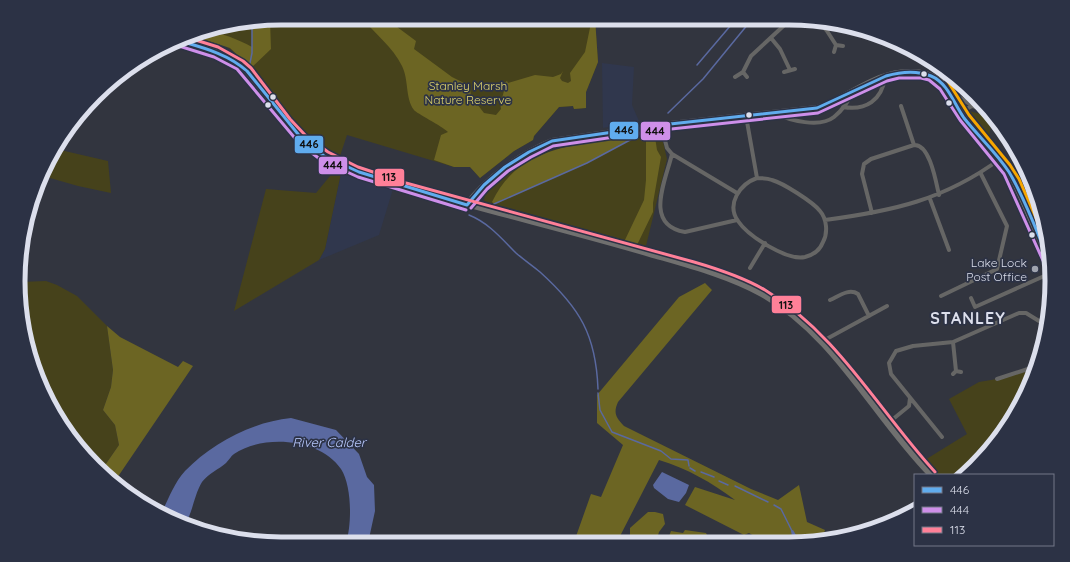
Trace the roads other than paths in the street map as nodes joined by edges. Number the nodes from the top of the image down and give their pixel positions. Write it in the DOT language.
graph roads {
  1 [pos="784,25"];
  2 [pos="824,27"];
  3 [pos="771,38"];
  4 [pos="188,43"];
  5 [pos="836,45"];
  6 [pos="843,46"];
  7 [pos="834,52"];
  8 [pos="795,69"];
  9 [pos="790,70"];
  10 [pos="743,72"];
  11 [pos="784,72"];
  12 [pos="943,76"];
  13 [pos="735,77"];
  14 [pos="746,77"];
  15 [pos="884,77"];
  16 [pos="941,81"];
  17 [pos="949,91"];
  18 [pos="854,92"];
  19 [pos="901,106"];
  20 [pos="973,106"];
  21 [pos="843,107"];
  22 [pos="977,107"];
  23 [pos="961,112"];
  24 [pos="775,113"];
  25 [pos="746,116"];
  26 [pos="661,125"];
  27 [pos="914,145"];
  28 [pos="672,154"];
  29 [pos="1000,159"];
  30 [pos="981,174"];
  31 [pos="757,178"];
  32 [pos="737,193"];
  33 [pos="940,194"];
  34 [pos="930,199"];
  35 [pos="467,204"];
  36 [pos="872,213"];
  37 [pos="737,220"];
  38 [pos="825,220"];
  39 [pos="765,244"];
  40 [pos="1043,246"];
  41 [pos="949,250"];
  42 [pos="750,268"];
  43 [pos="1045,276"];
  44 [pos="941,296"];
  45 [pos="971,298"];
  46 [pos="830,300"];
  47 [pos="887,306"];
  48 [pos="869,316"];
  49 [pos="1042,320"];
  50 [pos="821,342"];
  51 [pos="953,342"];
  52 [pos="1029,369"];
  53 [pos="957,372"];
  54 [pos="997,379"];
  55 [pos="910,398"];
  56 [pos="887,424"];
  57 [pos="942,437"];
  58 [pos="930,474"];
  1 -- 3 [label="street"];
  2 -- 5 [label="street"];
  3 -- 9 [label="street"];
  3 -- 10 [label="street"];
  4 -- 35 [label="main road"];
  5 -- 6 [label="street"];
  5 -- 7 [label="street"];
  8 -- 9 [label="street"];
  9 -- 11 [label="street"];
  10 -- 13 [label="street"];
  10 -- 14 [label="street"];
  12 -- 16 [label="street"];
  15 -- 16 [label="street"];
  15 -- 18 [label="street"];
  15 -- 21 [label="street"];
  16 -- 17 [label="street"];
  17 -- 20 [label="street"];
  17 -- 23 [label="street"];
  18 -- 21 [label="street"];
  18 -- 24 [label="street"];
  19 -- 27 [label="street"];
  20 -- 22 [label="street"];
  20 -- 23 [label="street"];
  21 -- 24 [label="street"];
  23 -- 29 [label="street"];
  24 -- 25 [label="street"];
  25 -- 26 [label="street"];
  25 -- 31 [label="street"];
  26 -- 28 [label="street"];
  26 -- 35 [label="street"];
  27 -- 33 [label="street"];
  27 -- 36 [label="street"];
  28 -- 32 [label="street"];
  28 -- 37 [label="street"];
  29 -- 30 [label="street"];
  29 -- 40 [label="street"];
  30 -- 33 [label="street"];
  30 -- 44 [label="street"];
  31 -- 32 [label="street"];
  31 -- 38 [label="street"];
  32 -- 37 [label="street"];
  33 -- 34 [label="street"];
  34 -- 36 [label="street"];
  34 -- 41 [label="street"];
  35 -- 50 [label="main road"];
  36 -- 38 [label="street"];
  37 -- 39 [label="street"];
  38 -- 39 [label="street"];
  39 -- 42 [label="street"];
  43 -- 45 [label="street"];
  46 -- 48 [label="street"];
  47 -- 48 [label="street"];
  48 -- 50 [label="street"];
  49 -- 51 [label="street"];
  50 -- 56 [label="main road"];
  51 -- 53 [label="street"];
  51 -- 55 [label="street"];
  52 -- 54 [label="street"];
  55 -- 56 [label="street"];
  55 -- 57 [label="street"];
  56 -- 58 [label="main road"];
}
